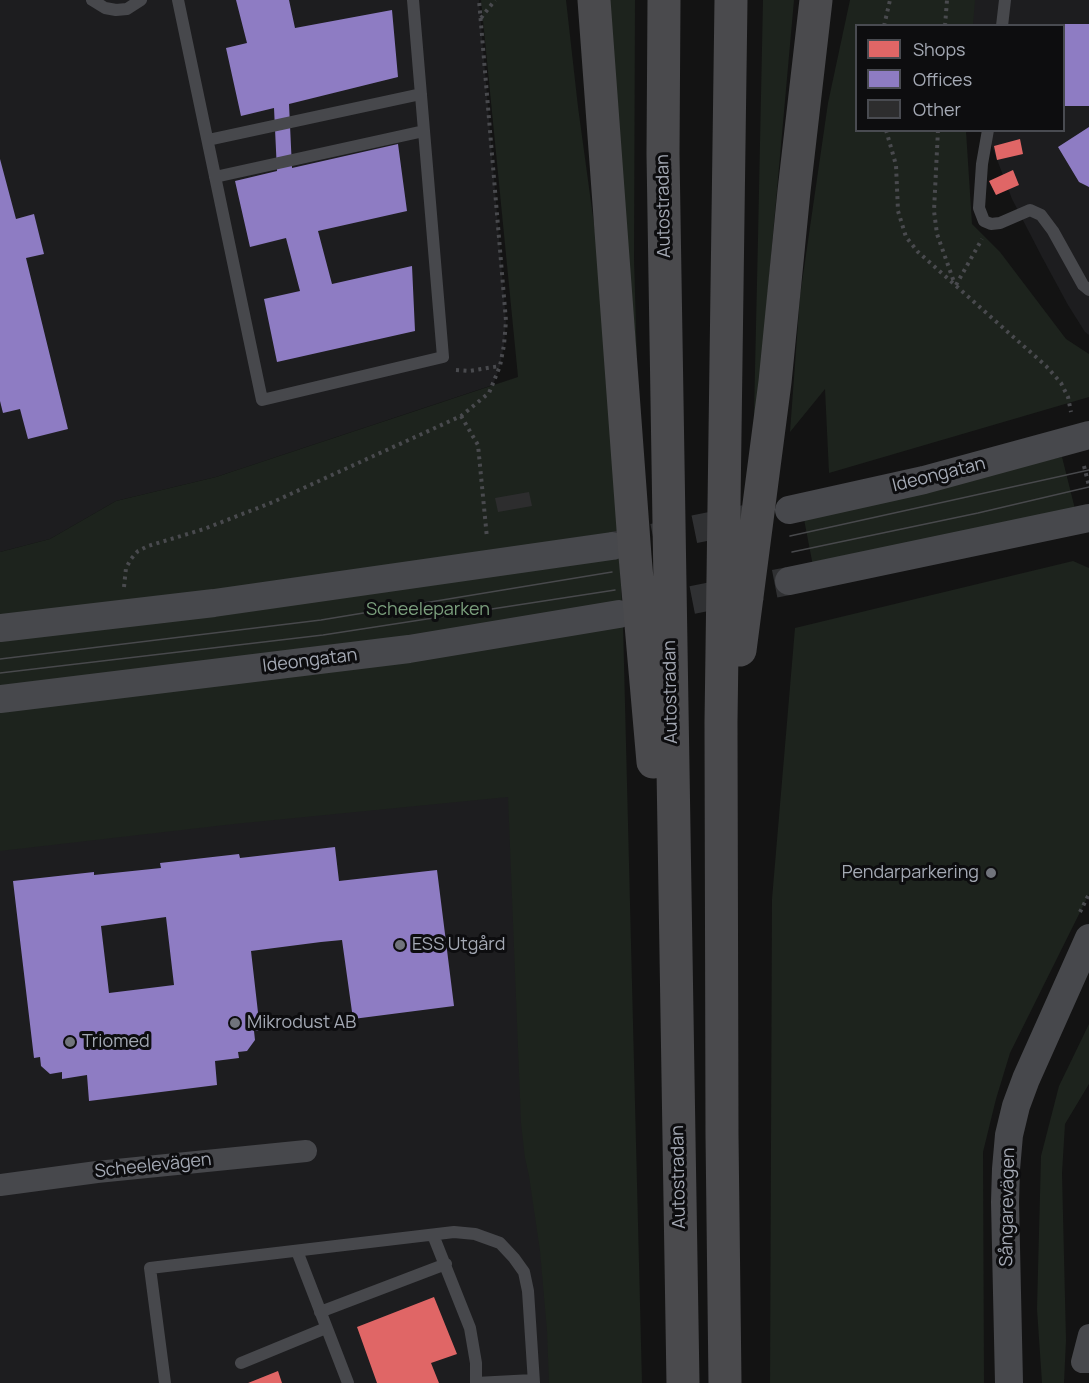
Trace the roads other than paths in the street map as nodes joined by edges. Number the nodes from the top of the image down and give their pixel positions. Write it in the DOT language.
graph roads {
  1 [pos="92,0"];
  2 [pos="141,0"];
  3 [pos="178,0"];
  4 [pos="413,0"];
  5 [pos="594,0"];
  6 [pos="664,0"];
  7 [pos="730,0"];
  8 [pos="816,0"];
  9 [pos="1005,0"];
  10 [pos="1002,24"];
  11 [pos="421,94"];
  12 [pos="424,131"];
  13 [pos="988,132"];
  14 [pos="208,140"];
  15 [pos="216,177"];
  16 [pos="1089,290"];
  17 [pos="1089,435"];
  18 [pos="789,510"];
  19 [pos="1089,518"];
  20 [pos="612,546"];
  21 [pos="789,580"];
  22 [pos="619,614"];
  23 [pos="0,628"];
  24 [pos="0,699"];
  25 [pos="721,792"];
  26 [pos="1089,939"];
  27 [pos="676,964"];
  28 [pos="306,1151"];
  29 [pos="0,1185"];
  30 [pos="434,1235"];
  31 [pos="297,1251"];
  32 [pos="446,1264"];
  33 [pos="320,1312"];
  34 [pos="327,1328"];
  35 [pos="1089,1335"];
  36 [pos="1089,1362"];
  37 [pos="241,1363"];
  38 [pos="534,1381"];
  39 [pos="165,1383"];
  40 [pos="348,1383"];
  41 [pos="476,1383"];
  42 [pos="683,1383"];
  43 [pos="725,1383"];
  44 [pos="1009,1383"];
  1 -- 2 [label="lane"];
  3 -- 14 [label="lane"];
  4 -- 11 [label="lane"];
  5 -- 27 [label="highway"];
  6 -- 27 [label="highway, Autostradan"];
  7 -- 25 [label="highway"];
  8 -- 25 [label="highway"];
  9 -- 10 [label="lane"];
  11 -- 12 [label="lane"];
  11 -- 14 [label="lane"];
  12 -- 15 [label="lane"];
  12 -- 15 [label="lane"];
  13 -- 16 [label="lane"];
  14 -- 15 [label="lane"];
  17 -- 18 [label="street, Ideongatan"];
  19 -- 21 [label="street"];
  20 -- 23 [label="street"];
  22 -- 24 [label="street, Ideongatan"];
  25 -- 43 [label="highway"];
  26 -- 44 [label="street, Sångarevägen"];
  27 -- 42 [label="highway, Autostradan"];
  28 -- 29 [label="street, Scheelevägen"];
  30 -- 31 [label="lane"];
  30 -- 32 [label="lane"];
  30 -- 38 [label="lane"];
  31 -- 33 [label="lane"];
  31 -- 39 [label="lane"];
  32 -- 33 [label="lane"];
  32 -- 41 [label="lane"];
  33 -- 34 [label="lane"];
  34 -- 37 [label="lane"];
  34 -- 40 [label="lane"];
  35 -- 36 [label="street"];
  38 -- 41 [label="lane"];
}
